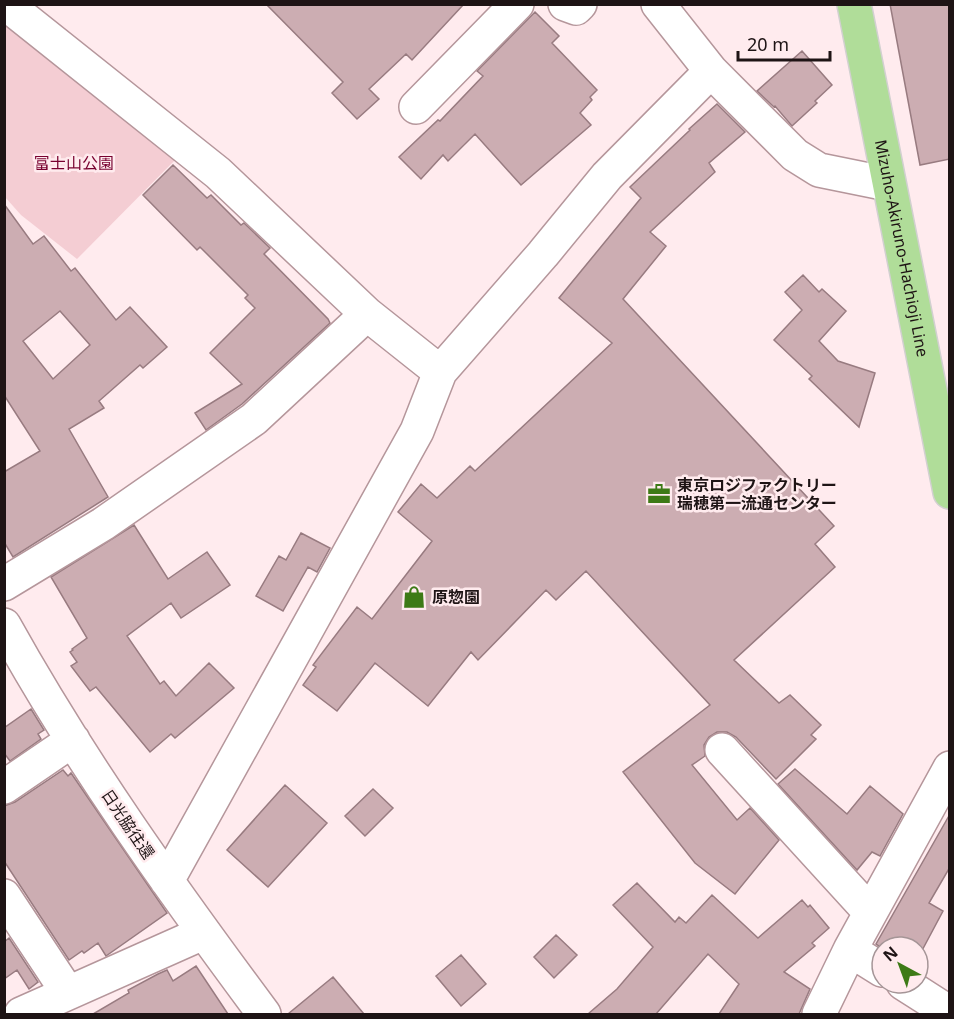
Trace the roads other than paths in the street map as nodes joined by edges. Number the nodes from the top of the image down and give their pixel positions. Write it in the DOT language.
graph roads {
  1 [pos="6,4"];
  2 [pos="517,4"];
  3 [pos="565,4"];
  4 [pos="580,4"];
  5 [pos="658,4"];
  6 [pos="854,4"];
  7 [pos="711,71"];
  8 [pos="416,107"];
  9 [pos="888,184"];
  10 [pos="367,314"];
  11 [pos="440,372"];
  12 [pos="950,492"];
  13 [pos="4,584"];
  14 [pos="4,625"];
  15 [pos="73,740"];
  16 [pos="722,750"];
  17 [pos="950,768"];
  18 [pos="4,787"];
  19 [pos="167,881"];
  20 [pos="4,896"];
  21 [pos="870,912"];
  22 [pos="203,933"];
  23 [pos="850,950"];
  24 [pos="870,962"];
  25 [pos="68,993"];
  26 [pos="922,995"];
  27 [pos="950,1013"];
  28 [pos="21,1014"];
  29 [pos="264,1014"];
  30 [pos="819,1014"];
  1 -- 10 [label="street"];
  2 -- 8 [label="street"];
  3 -- 4 [label="street"];
  5 -- 7 [label="street"];
  6 -- 9 [label="main road, Mizuho-Akiruno-Hachioji Line"];
  7 -- 9 [label="street"];
  7 -- 11 [label="street"];
  9 -- 12 [label="main road, Mizuho-Akiruno-Hachioji Line"];
  10 -- 11 [label="street"];
  10 -- 13 [label="street"];
  11 -- 19 [label="street"];
  14 -- 15 [label="street, 日光脇往還"];
  15 -- 18 [label="street"];
  15 -- 19 [label="street, 日光脇往還"];
  16 -- 21 [label="street"];
  17 -- 21 [label="street"];
  19 -- 22 [label="street, 日光脇往還"];
  20 -- 25 [label="street"];
  21 -- 23 [label="street"];
  22 -- 25 [label="street"];
  22 -- 29 [label="street, 日光脇往還"];
  23 -- 24 [label="street"];
  23 -- 30 [label="street"];
  25 -- 28 [label="street"];
  26 -- 27 [label="street"];
}
